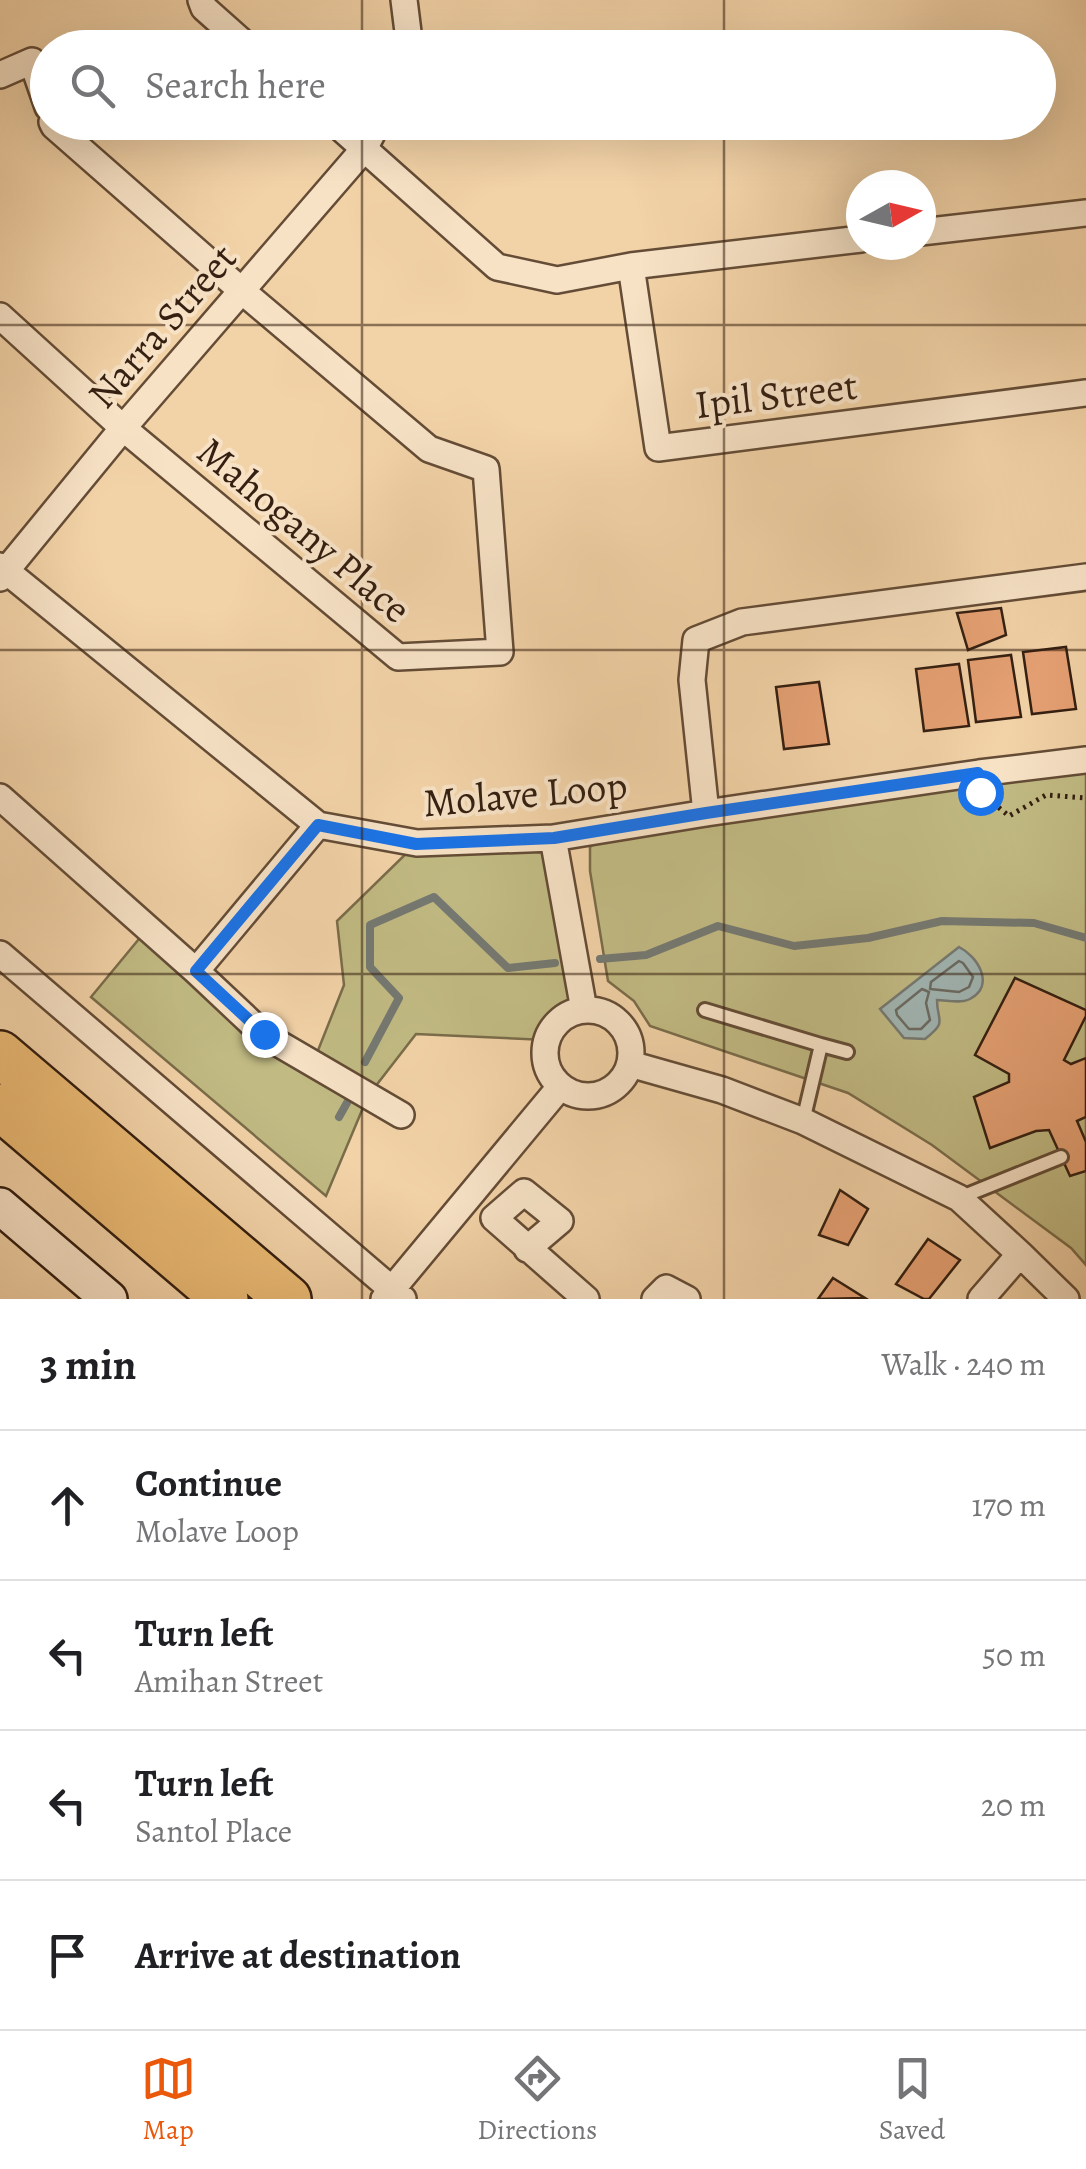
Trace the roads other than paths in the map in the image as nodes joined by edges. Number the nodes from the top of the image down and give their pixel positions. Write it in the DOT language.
graph roads {
  1 [pos="201,0"];
  2 [pos="404,0"];
  3 [pos="229,30"];
  4 [pos="408,30"];
  5 [pos="30,62"];
  6 [pos="0,75"];
  7 [pos="70,140"];
  8 [pos="354,140"];
  9 [pos="369,140"];
  10 [pos="364,149"];
  11 [pos="1086,212"];
  12 [pos="936,230"];
  13 [pos="846,241"];
  14 [pos="632,266"];
  15 [pos="242,291"];
  16 [pos="0,316"];
  17 [pos="1086,392"];
  18 [pos="122,428"];
  19 [pos="2,571"];
  20 [pos="1086,577"];
  21 [pos="1086,760"];
  22 [pos="0,797"];
  23 [pos="706,813"];
  24 [pos="318,825"];
  25 [pos="554,838"];
  26 [pos="0,954"];
  27 [pos="196,971"];
  28 [pos="584,1010"];
  29 [pos="705,1010"];
  30 [pos="821,1045"];
  31 [pos="848,1052"];
  32 [pos="0,1054"];
  33 [pos="630,1064"];
  34 [pos="560,1087"];
  35 [pos="0,1108"];
  36 [pos="400,1115"];
  37 [pos="804,1121"];
  38 [pos="1061,1157"];
  39 [pos="959,1198"];
  40 [pos="0,1206"];
  41 [pos="527,1249"];
  42 [pos="1020,1254"];
  43 [pos="393,1296"];
  44 [pos="286,1297"];
  45 [pos="109,1299"];
  46 [pos="225,1299"];
  47 [pos="586,1299"];
  48 [pos="655,1299"];
  49 [pos="687,1299"];
  50 [pos="982,1299"];
  51 [pos="1066,1299"];
  1 -- 3 [label="street"];
  2 -- 4 [label="street"];
  5 -- 6 [label="street"];
  7 -- 15 [label="street"];
  8 -- 10 [label="street"];
  9 -- 10 [label="street, Narra Street"];
  10 -- 14 [label="street"];
  10 -- 15 [label="street, Narra Street"];
  11 -- 12 [label="street"];
  13 -- 14 [label="street"];
  14 -- 17 [label="street, Ipil Street"];
  15 -- 18 [label="street, Narra Street"];
  15 -- 18 [label="street, Mahogany Place"];
  16 -- 18 [label="street"];
  18 -- 19 [label="street, Narra Street"];
  19 -- 24 [label="street, Molave Loop"];
  20 -- 23 [label="street"];
  21 -- 23 [label="street, Molave Loop"];
  22 -- 27 [label="street"];
  23 -- 25 [label="street, Molave Loop"];
  24 -- 25 [label="street, Molave Loop"];
  24 -- 27 [label="street"];
  25 -- 28 [label="street"];
  26 -- 43 [label="street"];
  27 -- 36 [label="street"];
  28 -- 33 [label="street"];
  28 -- 34 [label="street"];
  29 -- 30 [label="lane"];
  30 -- 31 [label="lane"];
  30 -- 37 [label="lane"];
  32 -- 44 [label="highway"];
  33 -- 34 [label="street"];
  33 -- 37 [label="street"];
  34 -- 43 [label="street"];
  35 -- 46 [label="highway"];
  37 -- 39 [label="street"];
  38 -- 39 [label="lane"];
  39 -- 42 [label="street"];
  40 -- 45 [label="main road"];
  41 -- 47 [label="street"];
  42 -- 50 [label="street"];
  42 -- 51 [label="street"];
  48 -- 49 [label="street"];
}
